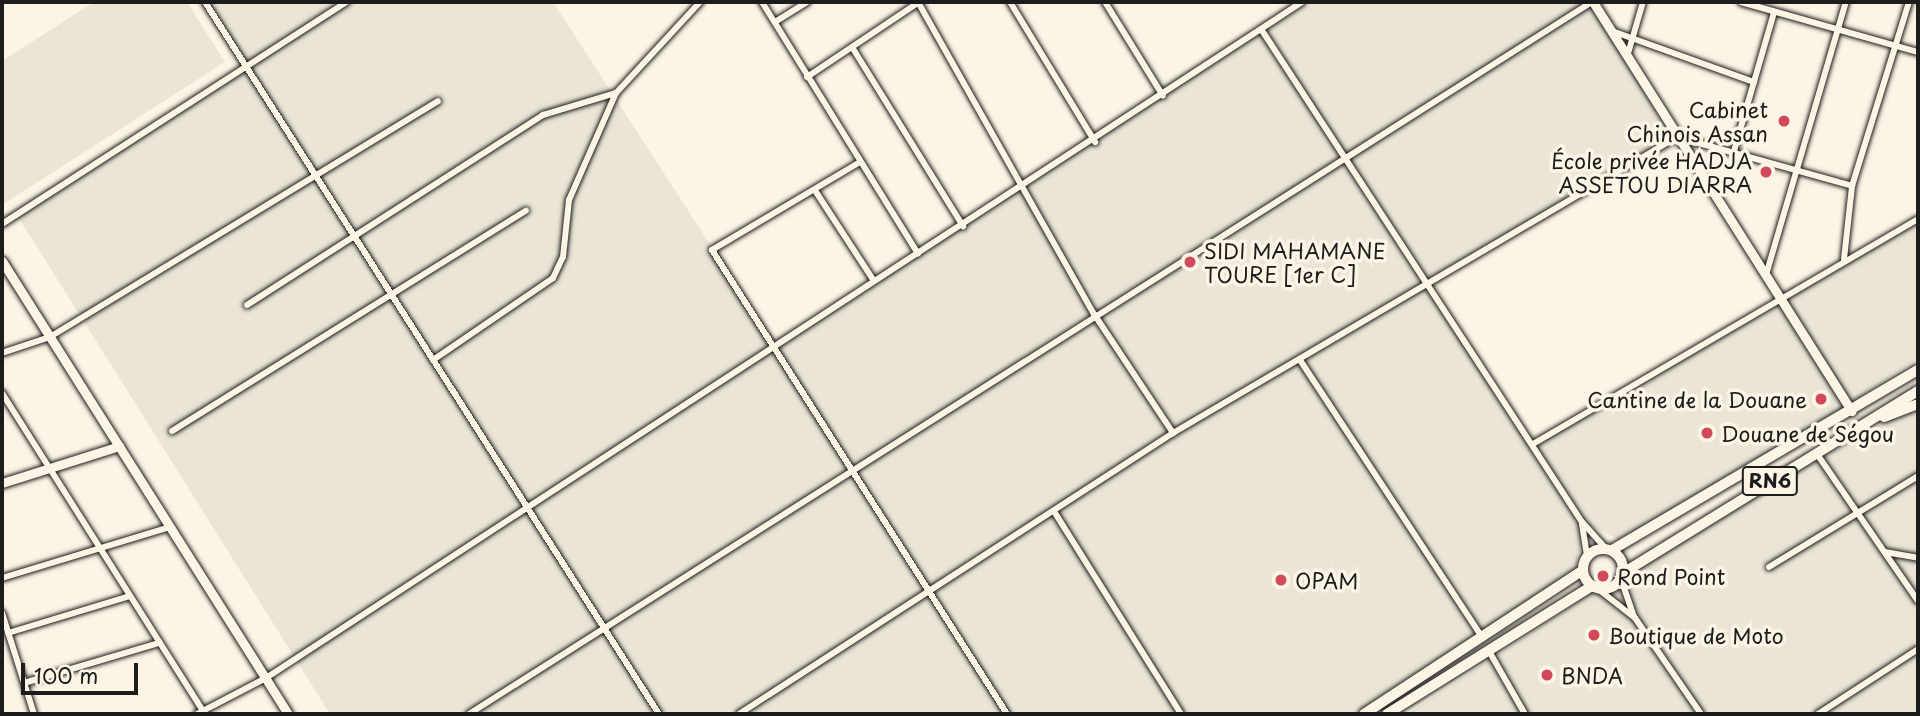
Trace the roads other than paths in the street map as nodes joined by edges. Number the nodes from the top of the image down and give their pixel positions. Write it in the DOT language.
graph roads {
  1 [pos="205,2"];
  2 [pos="347,2"];
  3 [pos="700,2"];
  4 [pos="762,2"];
  5 [pos="807,2"];
  6 [pos="919,2"];
  7 [pos="1010,2"];
  8 [pos="1105,2"];
  9 [pos="1302,2"];
  10 [pos="1592,2"];
  11 [pos="1643,2"];
  12 [pos="1741,2"];
  13 [pos="1846,2"];
  14 [pos="1909,2"];
  15 [pos="1774,12"];
  16 [pos="775,22"];
  17 [pos="1611,30"];
  18 [pos="1838,31"];
  19 [pos="1263,32"];
  20 [pos="1633,40"];
  21 [pos="852,47"];
  22 [pos="1898,47"];
  23 [pos="1918,52"];
  24 [pos="1627,57"];
  25 [pos="246,66"];
  26 [pos="807,77"];
  27 [pos="1754,82"];
  28 [pos="616,93"];
  29 [pos="1163,96"];
  30 [pos="438,101"];
  31 [pos="1677,137"];
  32 [pos="1095,142"];
  33 [pos="1734,151"];
  34 [pos="1347,156"];
  35 [pos="860,162"];
  36 [pos="1799,169"];
  37 [pos="317,178"];
  38 [pos="1852,186"];
  39 [pos="1025,187"];
  40 [pos="817,192"];
  41 [pos="526,211"];
  42 [pos="1918,219"];
  43 [pos="2,224"];
  44 [pos="963,226"];
  45 [pos="355,239"];
  46 [pos="918,254"];
  47 [pos="1844,258"];
  48 [pos="2,261"];
  49 [pos="1766,276"];
  50 [pos="874,281"];
  51 [pos="1430,281"];
  52 [pos="393,296"];
  53 [pos="1780,301"];
  54 [pos="247,305"];
  55 [pos="1094,314"];
  56 [pos="50,337"];
  57 [pos="773,343"];
  58 [pos="2,353"];
  59 [pos="433,360"];
  60 [pos="1300,360"];
  61 [pos="1918,368"];
  62 [pos="1918,391"];
  63 [pos="2,393"];
  64 [pos="1918,404"];
  65 [pos="1852,411"];
  66 [pos="1868,422"];
  67 [pos="172,431"];
  68 [pos="1173,433"];
  69 [pos="1533,444"];
  70 [pos="119,446"];
  71 [pos="1817,454"];
  72 [pos="856,468"];
  73 [pos="49,469"];
  74 [pos="1918,475"];
  75 [pos="2,484"];
  76 [pos="525,504"];
  77 [pos="1857,512"];
  78 [pos="1055,513"];
  79 [pos="1582,522"];
  80 [pos="170,527"];
  81 [pos="101,549"];
  82 [pos="1609,549"];
  83 [pos="1885,552"];
  84 [pos="1587,556"];
  85 [pos="1918,558"];
  86 [pos="1769,567"];
  87 [pos="1583,570"];
  88 [pos="1622,576"];
  89 [pos="2,578"];
  90 [pos="1595,588"];
  91 [pos="929,592"];
  92 [pos="130,596"];
  93 [pos="1918,601"];
  94 [pos="2,613"];
  95 [pos="1634,618"];
  96 [pos="603,626"];
  97 [pos="8,633"];
  98 [pos="1483,639"];
  99 [pos="159,643"];
  100 [pos="1918,649"];
  101 [pos="1489,651"];
  102 [pos="266,678"];
  103 [pos="24,683"];
  104 [pos="1006,712"];
  105 [pos="202,713"];
  106 [pos="34,714"];
  107 [pos="288,714"];
  108 [pos="469,714"];
  109 [pos="659,714"];
  110 [pos="738,714"];
  111 [pos="996,714"];
  112 [pos="1181,714"];
  113 [pos="1364,714"];
  114 [pos="1387,714"];
  115 [pos="1525,714"];
  116 [pos="1701,714"];
  117 [pos="1818,714"];
  1 -- 25 [label="street"];
  2 -- 25 [label="street"];
  3 -- 28 [label="street"];
  4 -- 16 [label="street"];
  5 -- 16 [label="street"];
  6 -- 21 [label="street"];
  6 -- 39 [label="street"];
  7 -- 32 [label="street"];
  8 -- 29 [label="street"];
  9 -- 19 [label="street"];
  10 -- 17 [label="street"];
  10 -- 34 [label="street"];
  11 -- 20 [label="street"];
  12 -- 15 [label="street"];
  13 -- 18 [label="street"];
  14 -- 22 [label="street"];
  15 -- 18 [label="street"];
  15 -- 27 [label="street"];
  16 -- 26 [label="street"];
  17 -- 20 [label="street"];
  17 -- 24 [label="street"];
  18 -- 22 [label="street"];
  18 -- 36 [label="street"];
  19 -- 29 [label="street"];
  19 -- 34 [label="street"];
  20 -- 24 [label="street"];
  20 -- 27 [label="street"];
  21 -- 26 [label="street"];
  21 -- 44 [label="street"];
  22 -- 23 [label="street"];
  22 -- 38 [label="street"];
  24 -- 31 [label="street"];
  25 -- 37 [label="street"];
  25 -- 43 [label="street"];
  26 -- 35 [label="street"];
  27 -- 33 [label="street"];
  28 -- 45 [label="street"];
  28 -- 59 [label="street"];
  29 -- 32 [label="street"];
  30 -- 37 [label="street"];
  31 -- 33 [label="street"];
  31 -- 49 [label="street"];
  31 -- 51 [label="street"];
  32 -- 39 [label="street"];
  33 -- 36 [label="street"];
  34 -- 51 [label="street"];
  34 -- 55 [label="street"];
  35 -- 40 [label="street"];
  35 -- 46 [label="street"];
  36 -- 38 [label="street"];
  36 -- 49 [label="street"];
  37 -- 45 [label="street"];
  37 -- 56 [label="street"];
  38 -- 47 [label="street"];
  39 -- 44 [label="street"];
  39 -- 55 [label="street"];
  40 -- 50 [label="street"];
  40 -- 57 [label="street"];
  41 -- 52 [label="street"];
  42 -- 47 [label="street"];
  44 -- 46 [label="street"];
  45 -- 52 [label="street"];
  45 -- 54 [label="street"];
  46 -- 50 [label="street"];
  47 -- 53 [label="street"];
  48 -- 56 [label="street"];
  49 -- 53 [label="street"];
  50 -- 57 [label="street"];
  51 -- 60 [label="street"];
  51 -- 69 [label="street"];
  52 -- 59 [label="street"];
  52 -- 67 [label="street"];
  53 -- 65 [label="street"];
  53 -- 69 [label="street"];
  55 -- 68 [label="street"];
  55 -- 72 [label="street"];
  56 -- 58 [label="street"];
  56 -- 70 [label="street"];
  57 -- 72 [label="street"];
  57 -- 76 [label="street"];
  59 -- 76 [label="street"];
  60 -- 68 [label="street"];
  60 -- 98 [label="street"];
  61 -- 65 [label="highway, RN6"];
  62 -- 66 [label="highway, RN6"];
  63 -- 73 [label="street"];
  64 -- 66 [label="highway"];
  65 -- 82 [label="highway, RN6"];
  66 -- 71 [label="highway, RN6"];
  68 -- 78 [label="street"];
  69 -- 79 [label="street"];
  70 -- 73 [label="street"];
  70 -- 80 [label="street"];
  71 -- 77 [label="street"];
  71 -- 88 [label="highway, RN6"];
  72 -- 91 [label="street"];
  72 -- 96 [label="street"];
  73 -- 75 [label="street"];
  73 -- 81 [label="street"];
  74 -- 77 [label="street"];
  76 -- 96 [label="street"];
  76 -- 102 [label="street"];
  77 -- 83 [label="street"];
  77 -- 86 [label="street"];
  78 -- 91 [label="street"];
  78 -- 112 [label="street"];
  79 -- 82 [label="street"];
  79 -- 84 [label="street"];
  80 -- 81 [label="street"];
  80 -- 102 [label="street"];
  81 -- 89 [label="street"];
  81 -- 92 [label="street"];
  82 -- 84 [label="highway"];
  82 -- 88 [label="highway"];
  83 -- 85 [label="street"];
  83 -- 93 [label="street"];
  84 -- 87 [label="highway"];
  87 -- 90 [label="highway"];
  87 -- 98 [label="highway"];
  88 -- 90 [label="highway"];
  88 -- 95 [label="street"];
  90 -- 95 [label="street"];
  90 -- 101 [label="highway"];
  91 -- 104 [label="street"];
  91 -- 110 [label="street"];
  92 -- 97 [label="street"];
  92 -- 99 [label="street"];
  94 -- 97 [label="street"];
  95 -- 116 [label="street"];
  96 -- 108 [label="street"];
  96 -- 109 [label="street"];
  97 -- 103 [label="street"];
  98 -- 113 [label="highway"];
  99 -- 103 [label="street"];
  99 -- 105 [label="street"];
  100 -- 117 [label="street"];
  101 -- 114 [label="highway"];
  101 -- 115 [label="street"];
  102 -- 105 [label="street"];
  102 -- 107 [label="street"];
  103 -- 106 [label="street"];
  104 -- 111 [label="street"];
}
